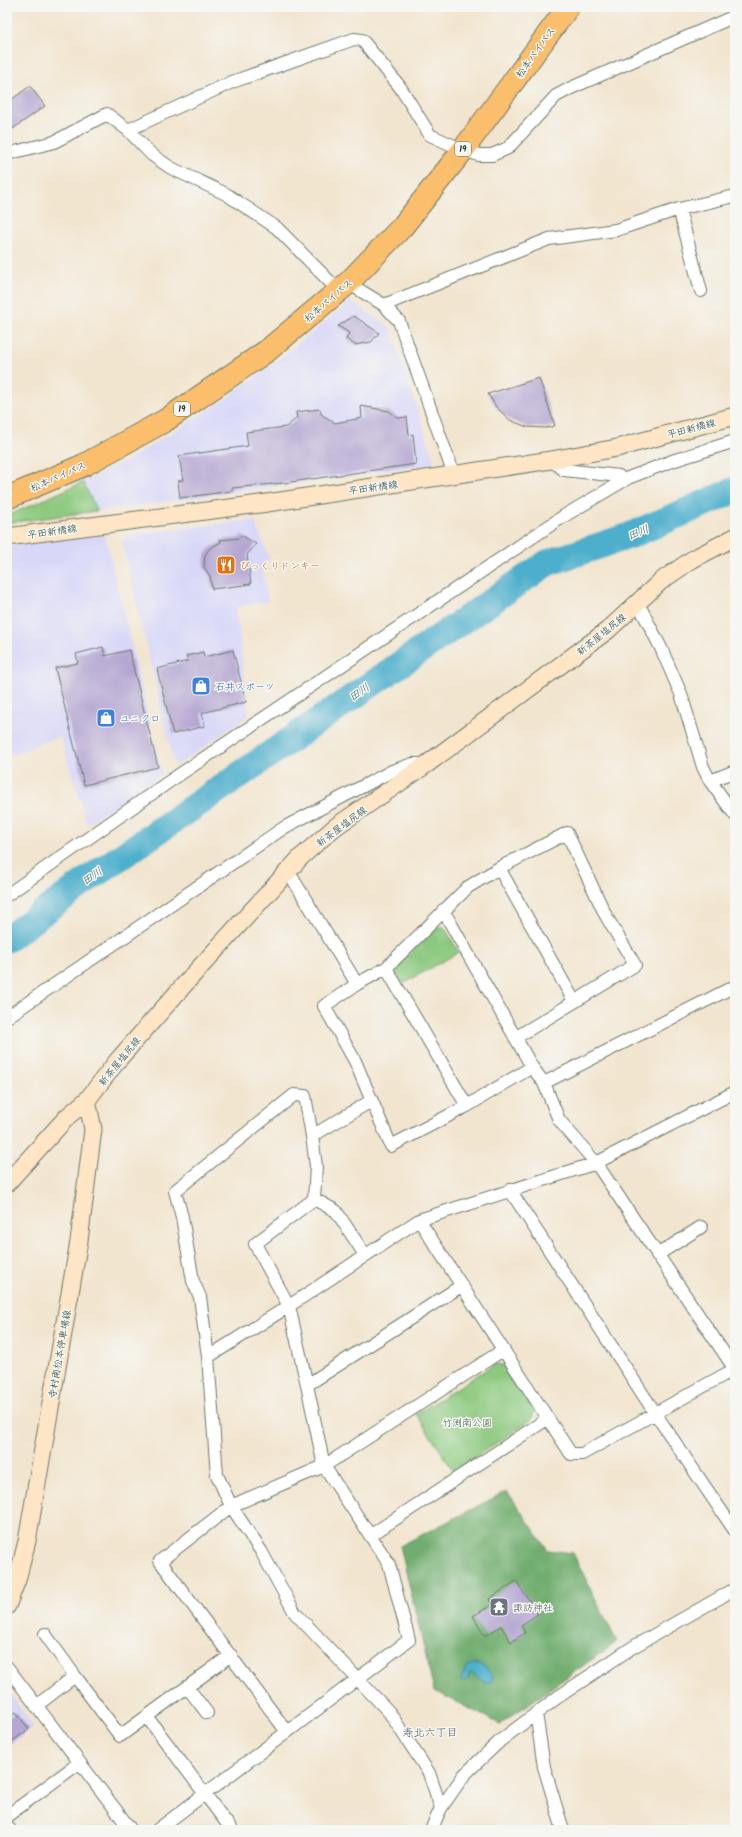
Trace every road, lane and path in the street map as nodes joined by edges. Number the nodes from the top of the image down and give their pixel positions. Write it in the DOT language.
graph roads {
  1 [pos="568,7"];
  2 [pos="735,16"];
  3 [pos="128,130"];
  4 [pos="463,150"];
  5 [pos="7,154"];
  6 [pos="735,196"];
  7 [pos="678,209"];
  8 [pos="344,287"];
  9 [pos="701,291"];
  10 [pos="384,305"];
  11 [pos="735,416"];
  12 [pos="735,441"];
  13 [pos="551,460"];
  14 [pos="454,475"];
  15 [pos="622,481"];
  16 [pos="7,498"];
  17 [pos="7,537"];
  18 [pos="735,537"];
  19 [pos="638,603"];
  20 [pos="427,764"];
  21 [pos="735,771"];
  22 [pos="710,781"];
  23 [pos="735,815"];
  24 [pos="499,868"];
  25 [pos="288,870"];
  26 [pos="7,895"];
  27 [pos="443,910"];
  28 [pos="386,968"];
  29 [pos="357,984"];
  30 [pos="735,986"];
  31 [pos="574,1001"];
  32 [pos="7,1017"];
  33 [pos="515,1038"];
  34 [pos="532,1068"];
  35 [pos="544,1083"];
  36 [pos="735,1092"];
  37 [pos="87,1100"];
  38 [pos="371,1101"];
  39 [pos="467,1106"];
  40 [pos="312,1136"];
  41 [pos="596,1163"];
  42 [pos="7,1183"];
  43 [pos="510,1190"];
  44 [pos="314,1199"];
  45 [pos="419,1220"];
  46 [pos="701,1227"];
  47 [pos="366,1255"];
  48 [pos="657,1255"];
  49 [pos="460,1286"];
  50 [pos="290,1306"];
  51 [pos="502,1350"];
  52 [pos="208,1357"];
  53 [pos="733,1372"];
  54 [pos="307,1385"];
  55 [pos="655,1413"];
  56 [pos="547,1419"];
  57 [pos="324,1466"];
  58 [pos="231,1506"];
  59 [pos="735,1531"];
  60 [pos="370,1535"];
  61 [pos="735,1589"];
  62 [pos="7,1606"];
  63 [pos="45,1634"];
  64 [pos="231,1656"];
  65 [pos="7,1666"];
  66 [pos="75,1676"];
  67 [pos="359,1679"];
  68 [pos="188,1688"];
  69 [pos="36,1706"];
  70 [pos="207,1713"];
  71 [pos="536,1713"];
  72 [pos="147,1717"];
  73 [pos="287,1732"];
  74 [pos="79,1763"];
  75 [pos="205,1794"];
  76 [pos="441,1808"];
  77 [pos="7,1816"];
  78 [pos="7,1826"];
  79 [pos="10,1830"];
  80 [pos="131,1830"];
  81 [pos="156,1830"];
  82 [pos="232,1830"];
  83 [pos="432,1830"];
  84 [pos="563,1830"];
  1 -- 4 [label="highway, 松本バイパス / 19"];
  2 -- 4 [label="street"];
  3 -- 4 [label="street"];
  3 -- 5 [label="street"];
  3 -- 8 [label="street"];
  4 -- 8 [label="highway, 松本バイパス / 19"];
  6 -- 7 [label="street"];
  7 -- 9 [label="street"];
  7 -- 10 [label="street"];
  8 -- 10 [label="street"];
  8 -- 16 [label="highway, 松本バイパス / 19"];
  10 -- 14 [label="street"];
  11 -- 13 [label="main road, 平田新橋線"];
  12 -- 15 [label="street"];
  13 -- 14 [label="main road, 平田新橋線"];
  13 -- 15 [label="street"];
  14 -- 17 [label="main road, 平田新橋線"];
  15 -- 26 [label="street"];
  18 -- 19 [label="main road, 新茶屋塩尻線"];
  19 -- 20 [label="main road, 新茶屋塩尻線"];
  19 -- 22 [label="street"];
  20 -- 25 [label="main road, 新茶屋塩尻線"];
  20 -- 32 [label="street"];
  21 -- 22 [label="street"];
  22 -- 23 [label="street"];
  24 -- 27 [label="street"];
  24 -- 31 [label="street"];
  24 -- 31 [label="street"];
  25 -- 29 [label="street"];
  25 -- 37 [label="main road, 新茶屋塩尻線"];
  27 -- 28 [label="street"];
  27 -- 33 [label="street"];
  28 -- 29 [label="street"];
  28 -- 39 [label="street"];
  29 -- 38 [label="street"];
  30 -- 35 [label="street"];
  31 -- 33 [label="street"];
  33 -- 34 [label="street"];
  34 -- 35 [label="street"];
  34 -- 39 [label="street"];
  35 -- 41 [label="street"];
  36 -- 41 [label="street"];
  37 -- 42 [label="main road, 新茶屋塩尻線"];
  37 -- 62 [label="main road, 寺村南松本停車場線"];
  38 -- 39 [label="street"];
  38 -- 40 [label="street"];
  40 -- 44 [label="street"];
  40 -- 52 [label="street"];
  41 -- 43 [label="street"];
  41 -- 48 [label="street"];
  43 -- 45 [label="street"];
  43 -- 55 [label="street"];
  44 -- 47 [label="street"];
  44 -- 50 [label="street"];
  45 -- 47 [label="street"];
  45 -- 49 [label="street"];
  46 -- 48 [label="street"];
  47 -- 50 [label="street"];
  48 -- 53 [label="street"];
  49 -- 51 [label="street"];
  49 -- 54 [label="street"];
  50 -- 52 [label="street"];
  50 -- 54 [label="street"];
  51 -- 56 [label="street"];
  51 -- 57 [label="street"];
  52 -- 58 [label="street"];
  53 -- 55 [label="street"];
  54 -- 57 [label="street"];
  55 -- 56 [label="street"];
  55 -- 59 [label="street"];
  56 -- 60 [label="street"];
  57 -- 58 [label="street"];
  57 -- 60 [label="street"];
  58 -- 64 [label="street"];
  58 -- 67 [label="street"];
  60 -- 67 [label="street"];
  61 -- 71 [label="street"];
  63 -- 66 [label="street"];
  64 -- 68 [label="street"];
  64 -- 73 [label="street"];
  65 -- 69 [label="street"];
  66 -- 69 [label="street"];
  66 -- 72 [label="street"];
  67 -- 73 [label="street"];
  67 -- 76 [label="street"];
  68 -- 70 [label="street"];
  68 -- 72 [label="street"];
  69 -- 74 [label="street"];
  71 -- 76 [label="street"];
  71 -- 84 [label="street"];
  72 -- 75 [label="street"];
  73 -- 75 [label="street"];
  74 -- 77 [label="street"];
  74 -- 80 [label="street"];
  75 -- 81 [label="street"];
  75 -- 82 [label="street"];
  76 -- 83 [label="street"];
  78 -- 79 [label="street"];
}
